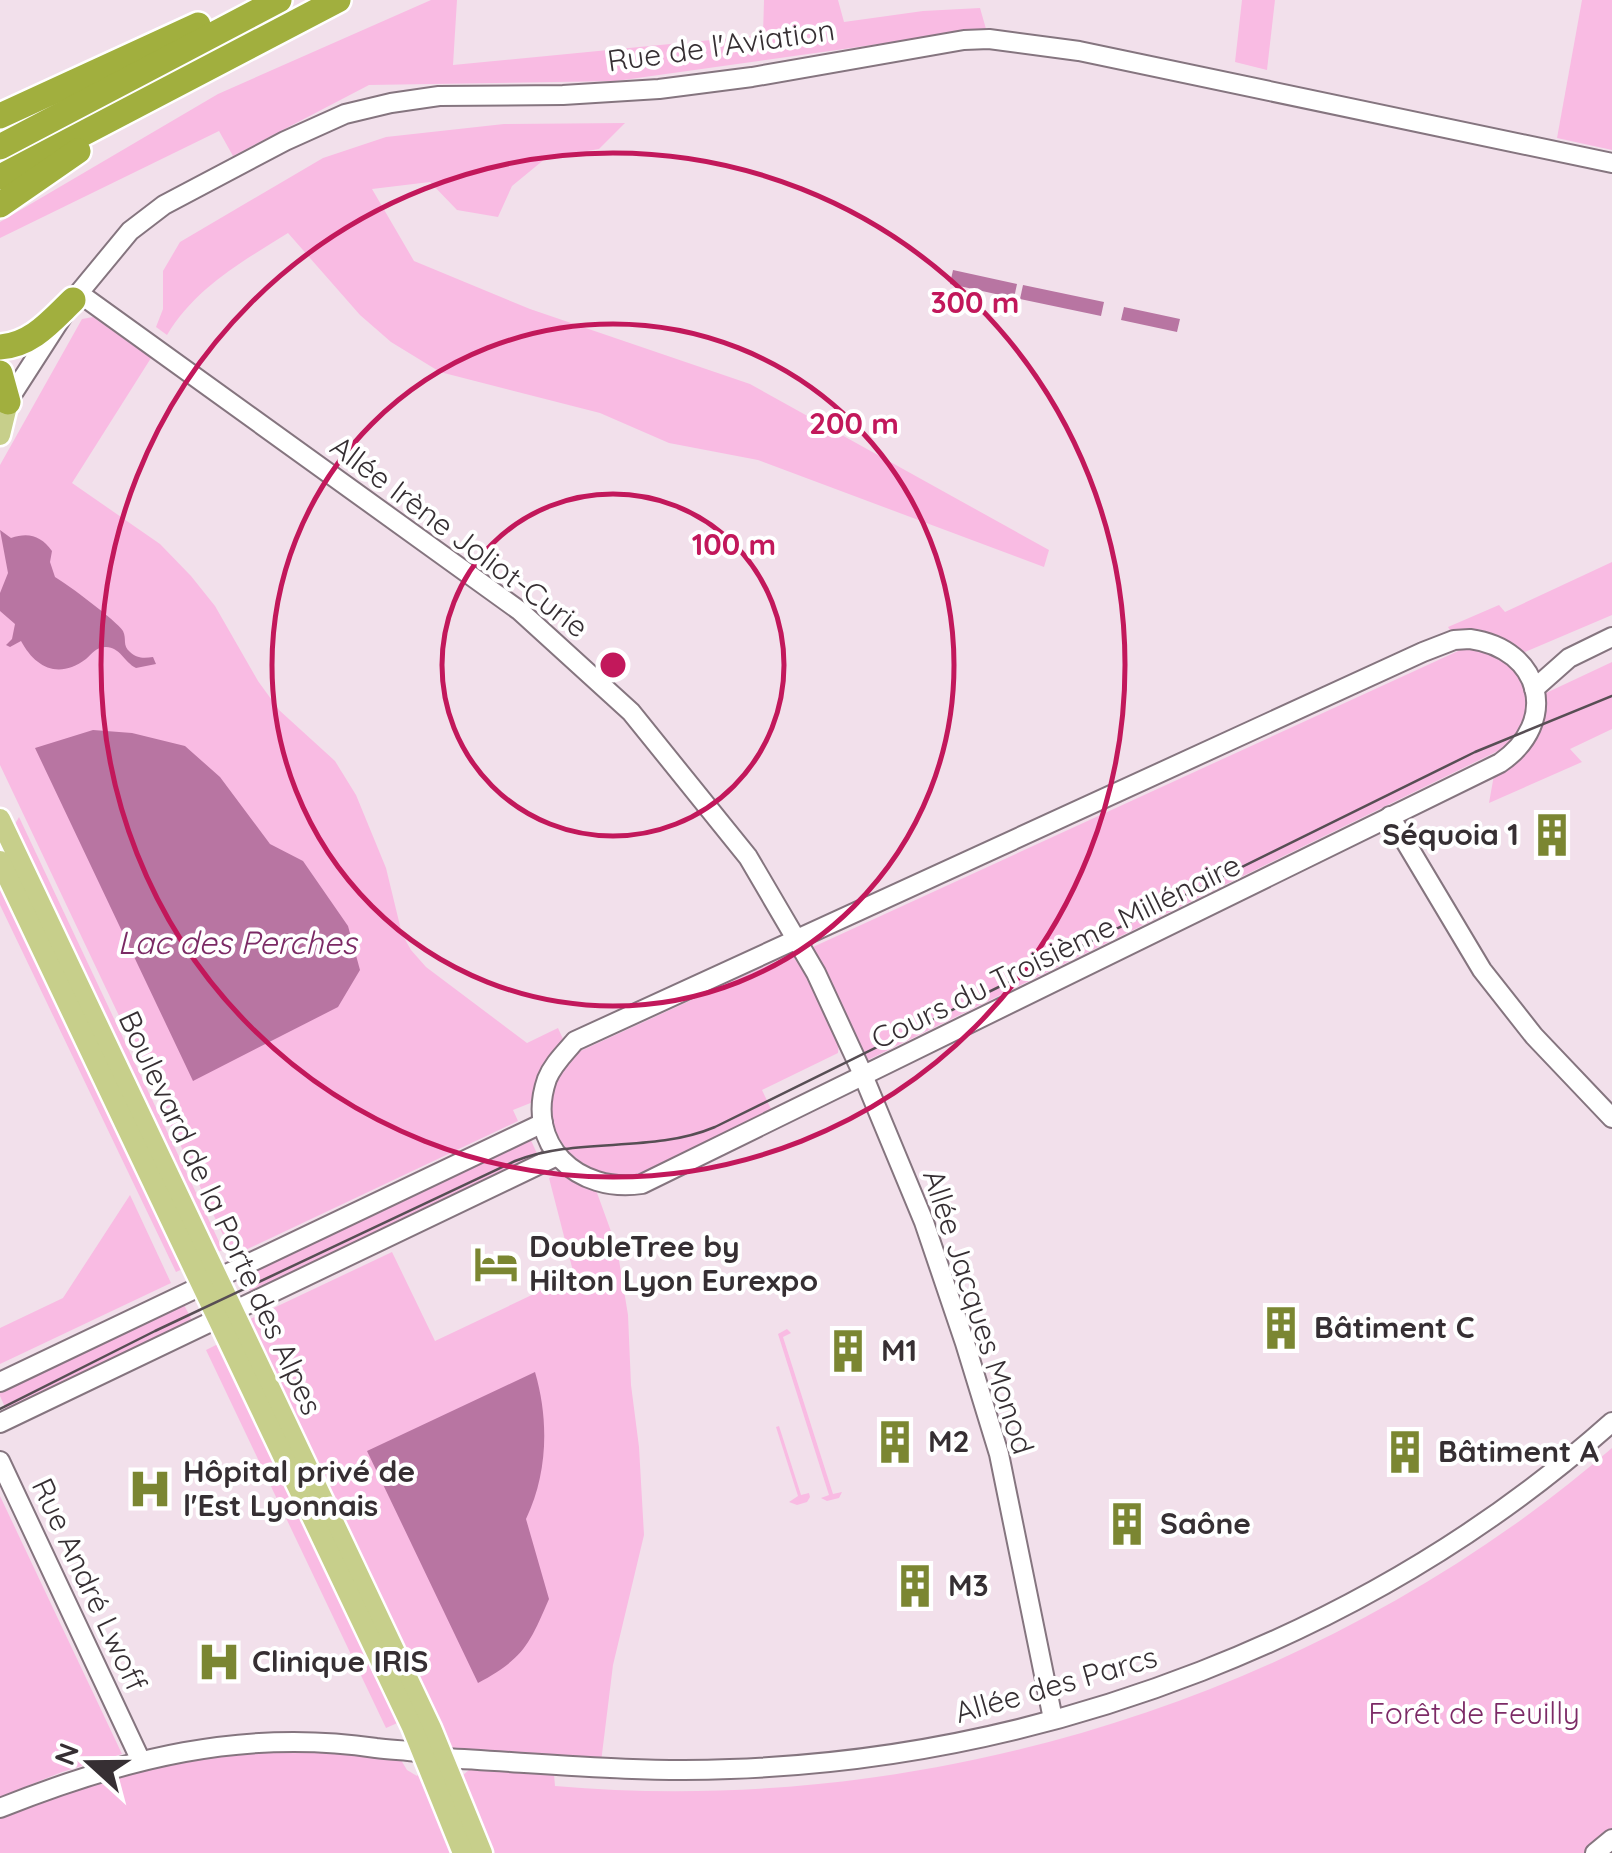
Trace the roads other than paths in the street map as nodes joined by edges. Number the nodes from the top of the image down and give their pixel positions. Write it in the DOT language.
graph roads {
  1 [pos="263,0"];
  2 [pos="279,0"];
  3 [pos="338,0"];
  4 [pos="183,79"];
  5 [pos="0,116"];
  6 [pos="0,147"];
  7 [pos="1612,163"];
  8 [pos="0,177"];
  9 [pos="204,185"];
  10 [pos="0,205"];
  11 [pos="80,300"];
  12 [pos="0,347"];
  13 [pos="0,373"];
  14 [pos="4,408"];
  15 [pos="0,434"];
  16 [pos="1612,638"];
  17 [pos="1569,658"];
  18 [pos="1522,664"];
  19 [pos="1534,689"];
  20 [pos="1390,816"];
  21 [pos="0,819"];
  22 [pos="0,861"];
  23 [pos="798,939"];
  24 [pos="864,1077"];
  25 [pos="1612,1118"];
  26 [pos="543,1123"];
  27 [pos="557,1156"];
  28 [pos="210,1282"];
  29 [pos="227,1316"];
  30 [pos="0,1382"];
  31 [pos="1612,1422"];
  32 [pos="0,1423"];
  33 [pos="0,1461"];
  34 [pos="1053,1720"];
  35 [pos="422,1750"];
  36 [pos="444,1758"];
  37 [pos="141,1761"];
  38 [pos="0,1808"];
  39 [pos="1612,1839"];
  40 [pos="463,1853"];
  41 [pos="482,1853"];
  42 [pos="1595,1853"];
  1 -- 5 [label="highway"];
  2 -- 6 [label="highway"];
  3 -- 4 [label="highway"];
  4 -- 8 [label="highway"];
  4 -- 10 [label="highway"];
  7 -- 9 [label="street, Rue de l'Aviation"];
  9 -- 11 [label="street, Rue de l'Aviation"];
  9 -- 11 [label="street, Rue de l'Aviation"];
  11 -- 12 [label="highway"];
  11 -- 14 [label="street, Rue de l'Aviation"];
  11 -- 15 [label="street, Rue de l'Aviation"];
  11 -- 23 [label="street, Allée Irène Joliot-Curie"];
  13 -- 14 [label="highway"];
  14 -- 15 [label="main road"];
  16 -- 17 [label="street"];
  17 -- 18 [label="street"];
  17 -- 19 [label="street"];
  18 -- 19 [label="street"];
  18 -- 23 [label="street"];
  19 -- 20 [label="street, Cours du Troisième Millénaire"];
  20 -- 24 [label="street, Cours du Troisième Millénaire"];
  20 -- 25 [label="street"];
  21 -- 28 [label="main road, Boulevard de la Porte des Alpes"];
  22 -- 28 [label="main road, Boulevard de la Porte des Alpes"];
  23 -- 24 [label="street, Allée Jacques Monod"];
  23 -- 26 [label="street"];
  24 -- 27 [label="street, Cours du Troisième Millénaire"];
  24 -- 34 [label="street, Allée Jacques Monod"];
  26 -- 27 [label="street"];
  26 -- 28 [label="street"];
  27 -- 29 [label="street"];
  28 -- 29 [label="main road, Boulevard de la Porte des Alpes"];
  28 -- 30 [label="street"];
  29 -- 32 [label="street"];
  29 -- 35 [label="main road, Boulevard de la Porte des Alpes"];
  29 -- 36 [label="main road, Boulevard de la Porte des Alpes"];
  31 -- 34 [label="street, Allée des Parcs"];
  33 -- 37 [label="street, Rue André Lwoff"];
  34 -- 36 [label="street, Allée des Parcs"];
  35 -- 36 [label="street, Allée des Parcs"];
  35 -- 37 [label="street"];
  35 -- 40 [label="main road, Boulevard de la Porte des Alpes"];
  36 -- 41 [label="main road, Boulevard de la Porte des Alpes"];
  37 -- 38 [label="street"];
  39 -- 42 [label="street"];
}
